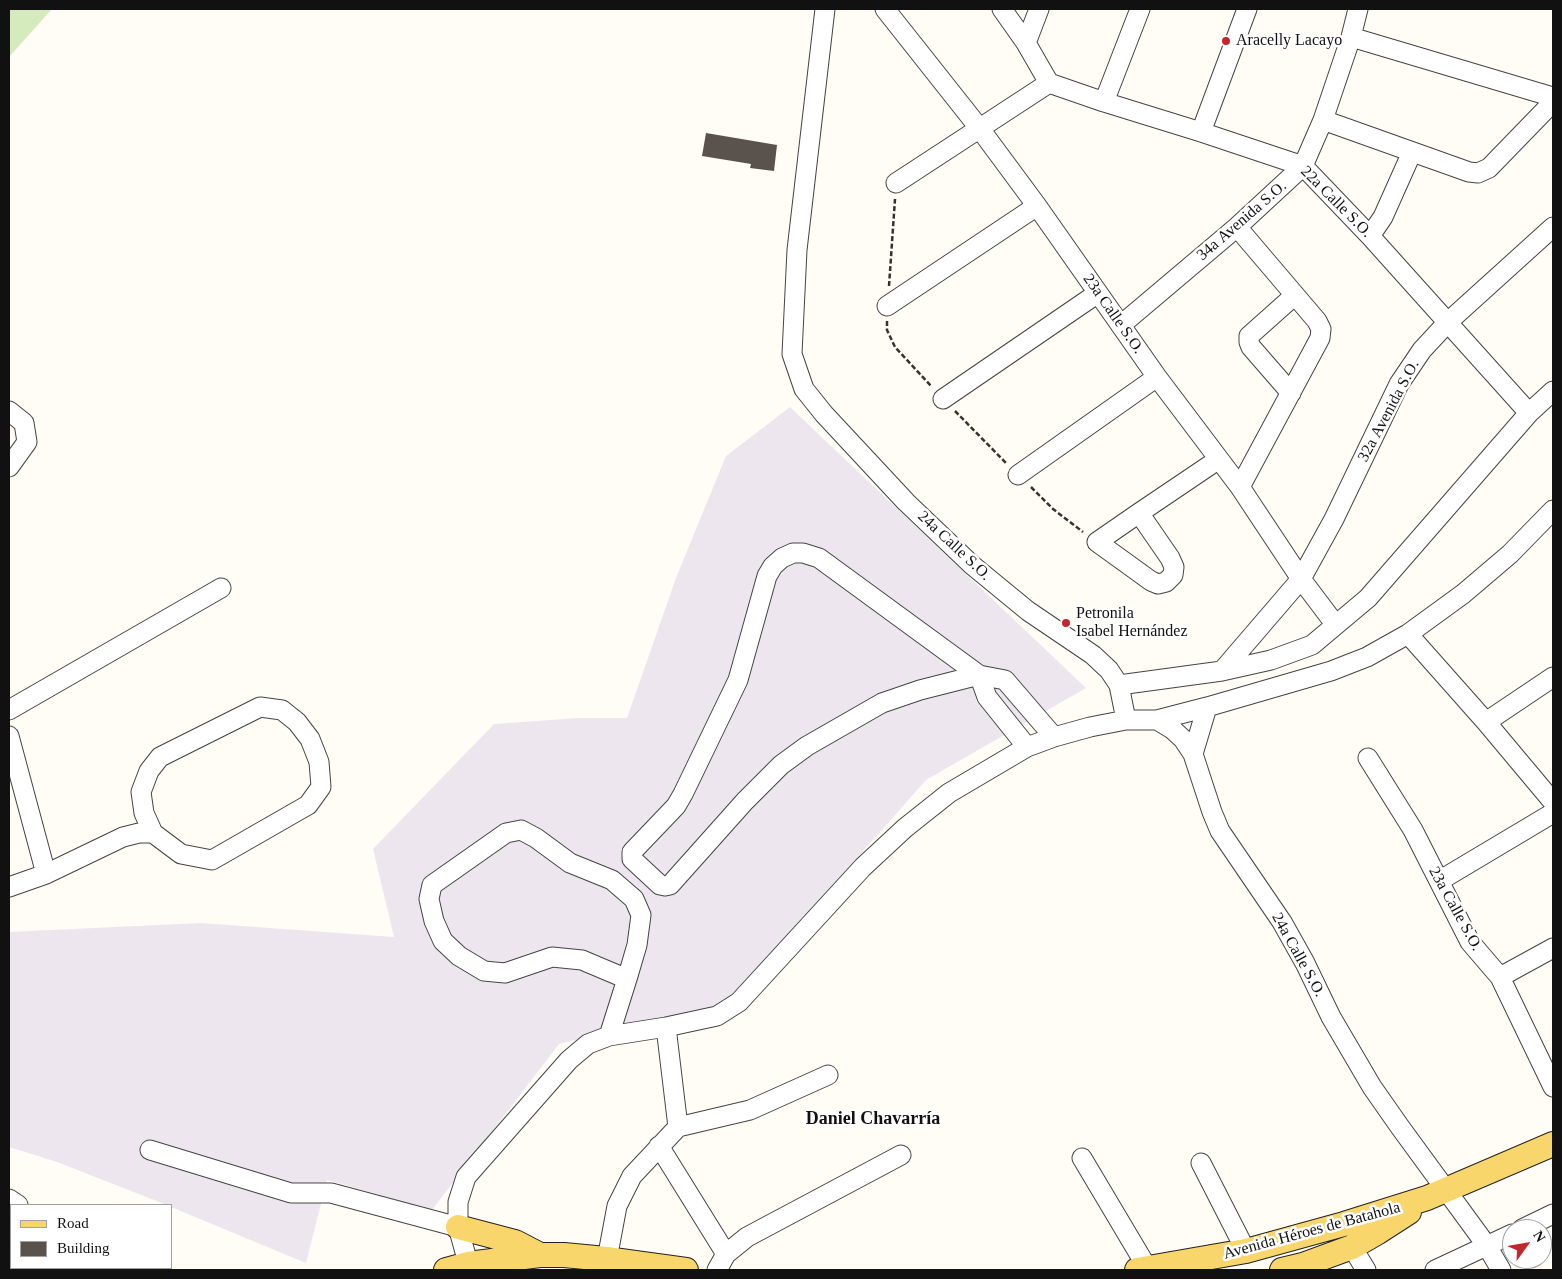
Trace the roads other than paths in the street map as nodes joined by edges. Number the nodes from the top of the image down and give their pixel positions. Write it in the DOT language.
graph roads {
  1 [pos="825,9"];
  2 [pos="885,9"];
  3 [pos="1002,9"];
  4 [pos="1038,9"];
  5 [pos="1140,9"];
  6 [pos="1247,9"];
  7 [pos="1358,9"];
  8 [pos="1351,37"];
  9 [pos="1026,43"];
  10 [pos="1049,83"];
  11 [pos="1553,98"];
  12 [pos="1104,102"];
  13 [pos="1553,102"];
  14 [pos="1323,120"];
  15 [pos="980,128"];
  16 [pos="1201,132"];
  17 [pos="1412,152"];
  18 [pos="1303,166"];
  19 [pos="896,183"];
  20 [pos="1037,206"];
  21 [pos="1553,227"];
  22 [pos="1237,228"];
  23 [pos="1370,236"];
  24 [pos="1098,293"];
  25 [pos="1295,295"];
  26 [pos="887,306"];
  27 [pos="1448,322"];
  28 [pos="1121,325"];
  29 [pos="1157,377"];
  30 [pos="1553,391"];
  31 [pos="1290,393"];
  32 [pos="943,399"];
  33 [pos="9,411"];
  34 [pos="1529,413"];
  35 [pos="1219,459"];
  36 [pos="9,467"];
  37 [pos="1018,474"];
  38 [pos="1240,487"];
  39 [pos="1553,510"];
  40 [pos="1139,513"];
  41 [pos="1302,579"];
  42 [pos="221,588"];
  43 [pos="1335,624"];
  44 [pos="1408,634"];
  45 [pos="1222,671"];
  46 [pos="979,675"];
  47 [pos="1553,677"];
  48 [pos="1119,685"];
  49 [pos="1207,707"];
  50 [pos="9,710"];
  51 [pos="1126,720"];
  52 [pos="1157,720"];
  53 [pos="1486,722"];
  54 [pos="9,736"];
  55 [pos="1054,737"];
  56 [pos="1027,748"];
  57 [pos="1193,754"];
  58 [pos="1368,758"];
  59 [pos="1553,802"];
  60 [pos="1553,813"];
  61 [pos="153,833"];
  62 [pos="46,874"];
  63 [pos="1439,880"];
  64 [pos="9,887"];
  65 [pos="1553,948"];
  66 [pos="1500,977"];
  67 [pos="627,979"];
  68 [pos="666,1027"];
  69 [pos="609,1036"];
  70 [pos="828,1075"];
  71 [pos="1553,1087"];
  72 [pos="678,1127"];
  73 [pos="1553,1144"];
  74 [pos="659,1146"];
  75 [pos="150,1150"];
  76 [pos="901,1155"];
  77 [pos="1082,1158"];
  78 [pos="1201,1163"];
  79 [pos="1437,1194"];
  80 [pos="458,1227"];
  81 [pos="1502,1239"];
  82 [pos="1487,1246"];
  83 [pos="1352,1247"];
  84 [pos="1246,1251"];
  85 [pos="726,1254"];
  86 [pos="540,1255"];
  87 [pos="605,1265"];
  88 [pos="461,1268"];
  89 [pos="686,1270"];
  90 [pos="716,1270"];
  91 [pos="1143,1270"];
  92 [pos="1282,1270"];
  93 [pos="1366,1270"];
  94 [pos="1434,1270"];
  95 [pos="1501,1270"];
  1 -- 48 [label="street, 24a Calle S.O."];
  2 -- 15 [label="street, 23a Calle S.O."];
  3 -- 9 [label="street"];
  4 -- 9 [label="street"];
  5 -- 12 [label="street"];
  6 -- 16 [label="street"];
  7 -- 8 [label="street, 34a Avenida S.O."];
  8 -- 11 [label="street"];
  8 -- 14 [label="street, 34a Avenida S.O."];
  9 -- 10 [label="street"];
  10 -- 12 [label="street, 22a Calle S.O."];
  10 -- 15 [label="street"];
  12 -- 16 [label="street, 22a Calle S.O."];
  13 -- 17 [label="street"];
  14 -- 17 [label="street"];
  14 -- 18 [label="street, 34a Avenida S.O."];
  15 -- 19 [label="street"];
  15 -- 20 [label="street, 23a Calle S.O."];
  16 -- 18 [label="street, 22a Calle S.O."];
  17 -- 23 [label="street"];
  18 -- 22 [label="street, 34a Avenida S.O."];
  18 -- 23 [label="street, 22a Calle S.O."];
  20 -- 24 [label="street, 23a Calle S.O."];
  20 -- 26 [label="street"];
  21 -- 27 [label="street, 32a Avenida S.O."];
  22 -- 25 [label="street"];
  22 -- 28 [label="street, 34a Avenida S.O."];
  23 -- 27 [label="street, 22a Calle S.O."];
  24 -- 28 [label="street, 23a Calle S.O."];
  24 -- 32 [label="street"];
  25 -- 31 [label="street"];
  25 -- 31 [label="street"];
  27 -- 34 [label="street, 22a Calle S.O."];
  27 -- 41 [label="street, 32a Avenida S.O."];
  28 -- 29 [label="street, 23a Calle S.O."];
  29 -- 35 [label="street, 23a Calle S.O."];
  29 -- 37 [label="street"];
  30 -- 34 [label="street"];
  31 -- 38 [label="street"];
  33 -- 36 [label="street"];
  34 -- 43 [label="street"];
  35 -- 38 [label="street, 23a Calle S.O."];
  35 -- 40 [label="street"];
  38 -- 41 [label="street, 23a Calle S.O."];
  39 -- 44 [label="street"];
  41 -- 43 [label="street, 23a Calle S.O."];
  41 -- 45 [label="street, 32a Avenida S.O."];
  42 -- 50 [label="street"];
  43 -- 45 [label="street"];
  44 -- 49 [label="street"];
  44 -- 53 [label="street"];
  45 -- 48 [label="street"];
  46 -- 46 [label="street"];
  46 -- 55 [label="street"];
  46 -- 56 [label="street"];
  47 -- 53 [label="street"];
  48 -- 51 [label="street"];
  49 -- 52 [label="street"];
  49 -- 57 [label="street"];
  51 -- 52 [label="street"];
  51 -- 55 [label="street"];
  52 -- 57 [label="street, 24a Calle S.O."];
  53 -- 59 [label="street"];
  54 -- 62 [label="street"];
  55 -- 56 [label="street"];
  56 -- 68 [label="street"];
  57 -- 79 [label="street, 24a Calle S.O."];
  58 -- 63 [label="street, 23a Calle S.O."];
  60 -- 63 [label="street"];
  61 -- 61 [label="street"];
  61 -- 62 [label="street"];
  62 -- 64 [label="street"];
  63 -- 66 [label="street, 23a Calle S.O."];
  65 -- 66 [label="street"];
  66 -- 71 [label="street, 23a Calle S.O."];
  67 -- 67 [label="street"];
  67 -- 69 [label="street"];
  68 -- 69 [label="street"];
  68 -- 72 [label="street"];
  69 -- 80 [label="street"];
  70 -- 72 [label="street"];
  72 -- 74 [label="street"];
  73 -- 79 [label="main road, Avenida Héroes de Batahola"];
  74 -- 85 [label="street"];
  74 -- 87 [label="street"];
  75 -- 80 [label="street"];
  76 -- 85 [label="street"];
  77 -- 91 [label="street"];
  78 -- 84 [label="street"];
  79 -- 82 [label="street, 24a Calle S.O."];
  79 -- 83 [label="main road, Avenida Héroes de Batahola"];
  79 -- 84 [label="main road, Avenida Héroes de Batahola"];
  80 -- 86 [label="main road"];
  80 -- 88 [label="street"];
  81 -- 82 [label="street"];
  82 -- 94 [label="street"];
  82 -- 95 [label="street, 24a Calle S.O."];
  83 -- 92 [label="main road, Avenida Héroes de Batahola"];
  83 -- 93 [label="street"];
  84 -- 91 [label="main road, Avenida Héroes de Batahola"];
  85 -- 90 [label="street"];
  86 -- 87 [label="main road"];
  86 -- 88 [label="main road"];
  87 -- 89 [label="main road"];
}
